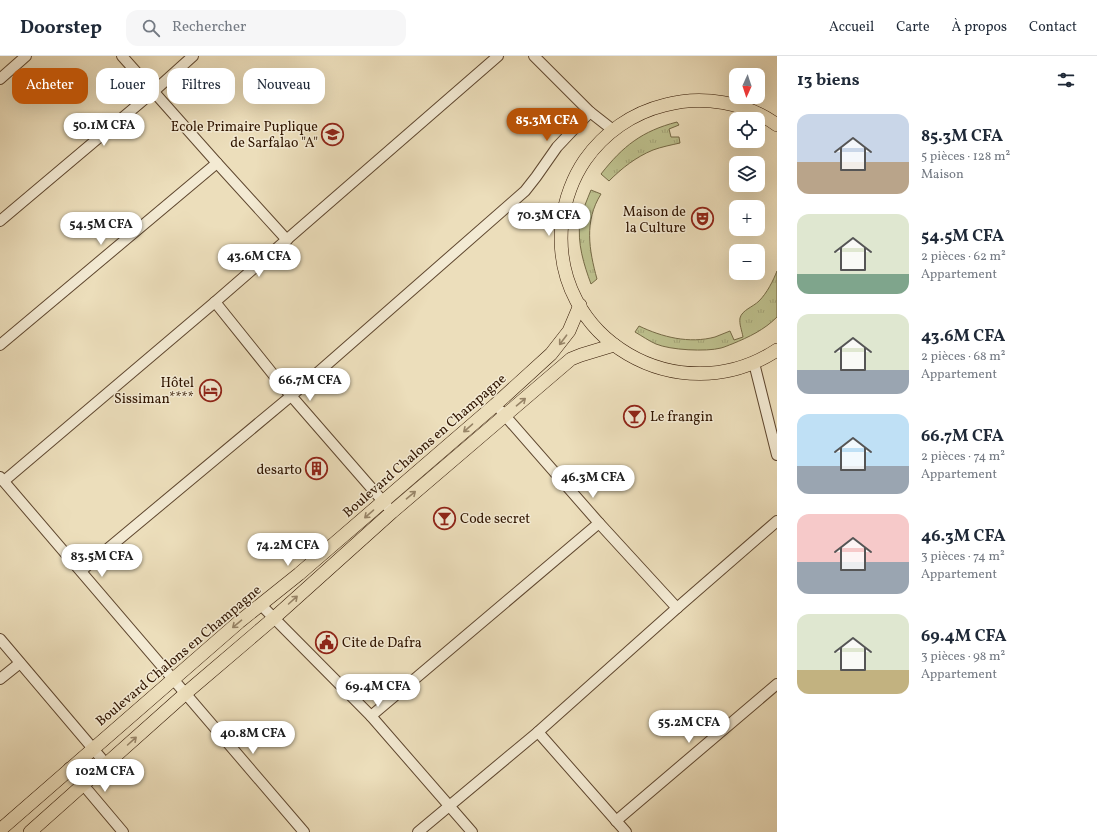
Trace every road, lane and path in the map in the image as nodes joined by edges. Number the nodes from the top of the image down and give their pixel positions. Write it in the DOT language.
graph roads {
  1 [pos="26,56"];
  2 [pos="122,56"];
  3 [pos="193,56"];
  4 [pos="498,56"];
  5 [pos="534,56"];
  6 [pos="132,68"];
  7 [pos="0,79"];
  8 [pos="159,87"];
  9 [pos="159,99"];
  10 [pos="139,104"];
  11 [pos="590,112"];
  12 [pos="777,125"];
  13 [pos="613,130"];
  14 [pos="217,163"];
  15 [pos="0,221"];
  16 [pos="286,240"];
  17 [pos="215,302"];
  18 [pos="580,305"];
  19 [pos="0,345"];
  20 [pos="614,345"];
  21 [pos="777,350"];
  22 [pos="754,363"];
  23 [pos="291,396"];
  24 [pos="495,405"];
  25 [pos="505,416"];
  26 [pos="777,455"];
  27 [pos="2,479"];
  28 [pos="383,501"];
  29 [pos="392,512"];
  30 [pos="777,521"];
  31 [pos="600,523"];
  32 [pos="81,571"];
  33 [pos="261,604"];
  34 [pos="677,608"];
  35 [pos="274,618"];
  36 [pos="0,639"];
  37 [pos="20,663"];
  38 [pos="0,679"];
  39 [pos="173,679"];
  40 [pos="777,684"];
  41 [pos="186,693"];
  42 [pos="371,716"];
  43 [pos="538,732"];
  44 [pos="92,749"];
  45 [pos="106,764"];
  46 [pos="69,768"];
  47 [pos="83,784"];
  48 [pos="449,806"];
  49 [pos="616,821"];
  50 [pos="0,830"];
  51 [pos="30,832"];
  52 [pos="124,832"];
  53 [pos="304,832"];
  54 [pos="418,832"];
  55 [pos="472,832"];
  56 [pos="626,832"];
  1 -- 7 [label="street"];
  2 -- 6 [label="street"];
  3 -- 8 [label="street"];
  4 -- 16 [label="street"];
  5 -- 11 [label="street"];
  9 -- 14 [label="street"];
  10 -- 15 [label="street"];
  11 -- 13 [label="street"];
  11 -- 23 [label="street"];
  12 -- 13 [label="main road"];
  13 -- 18 [label="main road"];
  14 -- 16 [label="street"];
  14 -- 19 [label="street"];
  16 -- 17 [label="street"];
  17 -- 23 [label="street"];
  17 -- 27 [label="street"];
  18 -- 20 [label="main road"];
  18 -- 24 [label="main road, Boulevard Chalons en Champagne, one-way"];
  20 -- 22 [label="main road"];
  25 -- 20 [label="main road, one-way"];
  21 -- 22 [label="main road"];
  22 -- 26 [label="street"];
  23 -- 28 [label="street"];
  23 -- 32 [label="street"];
  24 -- 25 [label="street"];
  24 -- 28 [label="main road, Boulevard Chalons en Champagne, one-way"];
  29 -- 25 [label="main road, one-way"];
  25 -- 31 [label="street"];
  27 -- 32 [label="street"];
  28 -- 29 [label="street"];
  28 -- 33 [label="main road, Boulevard Chalons en Champagne, one-way"];
  35 -- 29 [label="main road, one-way"];
  30 -- 34 [label="street"];
  31 -- 34 [label="street"];
  31 -- 42 [label="street"];
  32 -- 39 [label="street"];
  33 -- 35 [label="street"];
  33 -- 39 [label="main road, Boulevard Chalons en Champagne, one-way"];
  34 -- 43 [label="street"];
  35 -- 41 [label="main road"];
  35 -- 42 [label="street"];
  36 -- 37 [label="street"];
  37 -- 38 [label="street"];
  37 -- 44 [label="street"];
  39 -- 41 [label="street"];
  39 -- 44 [label="main road, Boulevard Chalons en Champagne"];
  40 -- 49 [label="street"];
  45 -- 41 [label="main road, one-way"];
  41 -- 53 [label="street"];
  42 -- 48 [label="street"];
  43 -- 48 [label="street"];
  43 -- 49 [label="street"];
  44 -- 45 [label="street"];
  44 -- 46 [label="main road, Boulevard Chalons en Champagne"];
  45 -- 47 [label="main road"];
  46 -- 47 [label="street"];
  46 -- 50 [label="main road, Boulevard Chalons en Champagne"];
  47 -- 51 [label="main road"];
  47 -- 52 [label="street"];
  48 -- 54 [label="street"];
  48 -- 55 [label="street"];
  49 -- 56 [label="street"];
}
